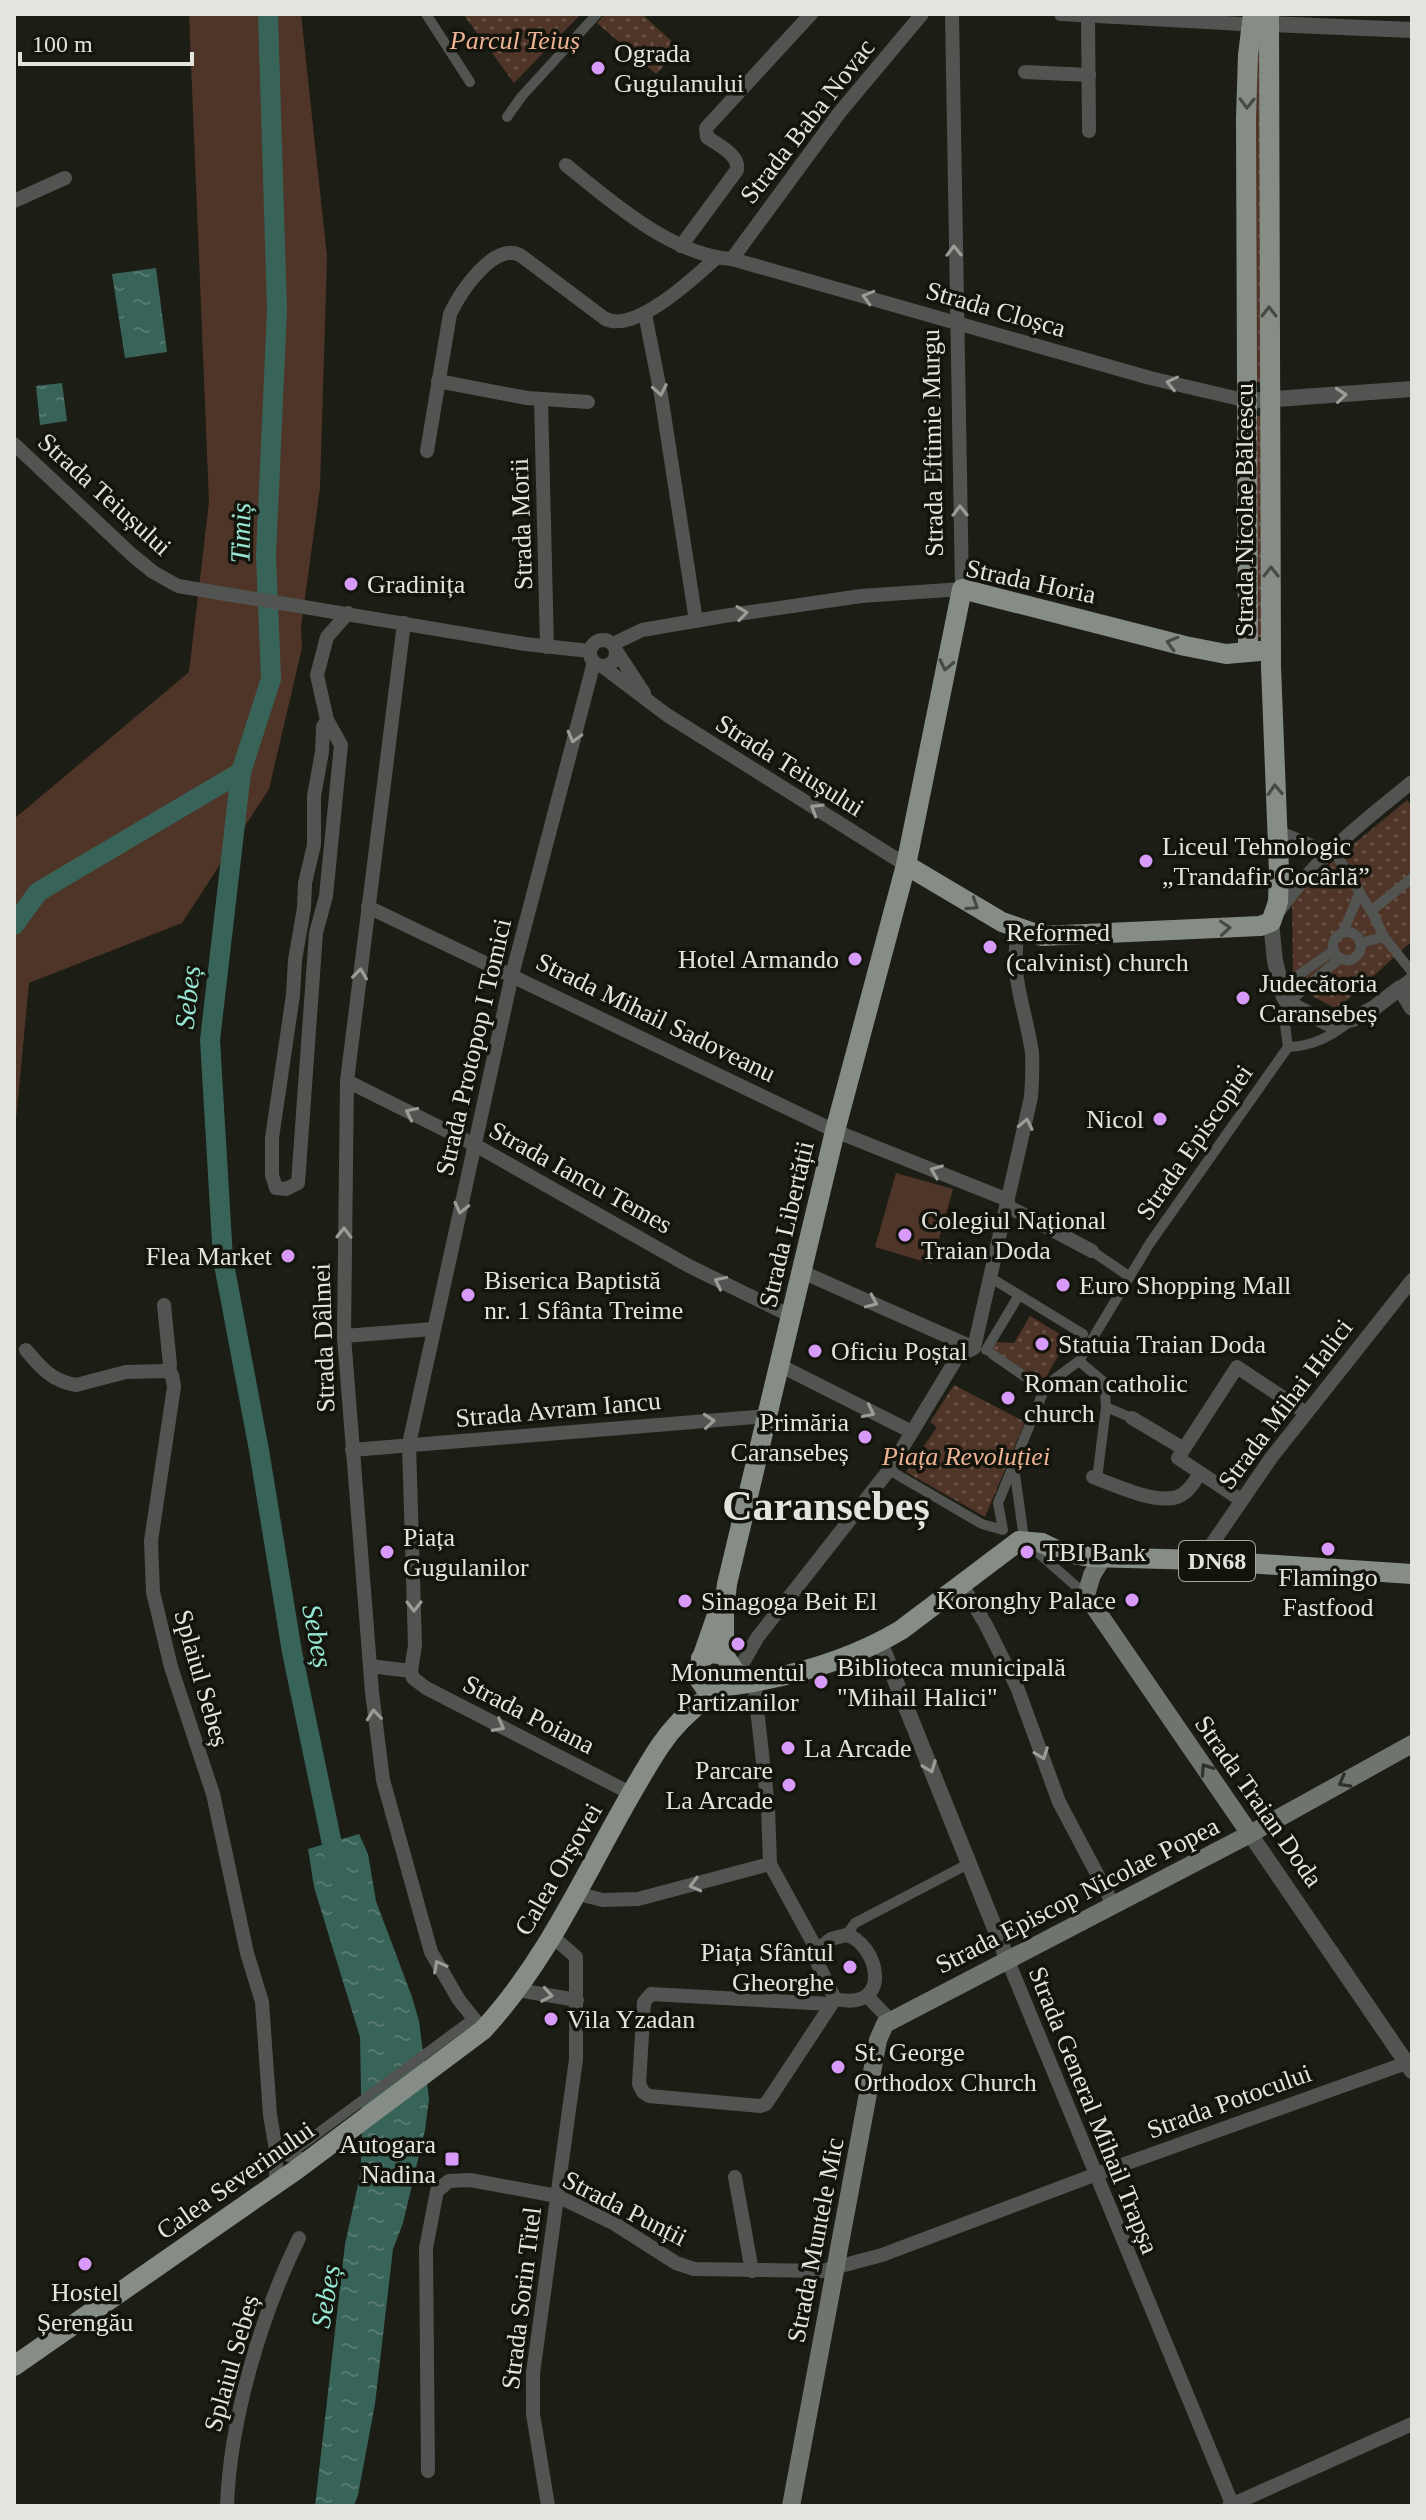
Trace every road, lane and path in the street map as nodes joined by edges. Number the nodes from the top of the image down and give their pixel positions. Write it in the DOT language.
graph roads {
  1 [pos="426,14"];
  2 [pos="597,14"];
  3 [pos="811,14"];
  4 [pos="921,14"];
  5 [pos="952,14"];
  6 [pos="1061,14"];
  7 [pos="1088,16"];
  8 [pos="1260,19"];
  9 [pos="1412,30"];
  10 [pos="1025,72"];
  11 [pos="1089,75"];
  12 [pos="470,82"];
  13 [pos="507,117"];
  14 [pos="1089,131"];
  15 [pos="566,165"];
  16 [pos="65,178"];
  17 [pos="14,201"];
  18 [pos="681,246"];
  19 [pos="716,258"];
  20 [pos="732,259"];
  21 [pos="645,314"];
  22 [pos="955,322"];
  23 [pos="438,381"];
  24 [pos="1412,389"];
  25 [pos="541,400"];
  26 [pos="1248,401"];
  27 [pos="1270,401"];
  28 [pos="588,402"];
  29 [pos="14,444"];
  30 [pos="427,451"];
  31 [pos="962,589"];
  32 [pos="348,613"];
  33 [pos="696,621"];
  34 [pos="404,623"];
  35 [pos="547,647"];
  36 [pos="615,648"];
  37 [pos="1248,650"];
  38 [pos="1271,650"];
  39 [pos="596,660"];
  40 [pos="651,703"];
  41 [pos="327,720"];
  42 [pos="1412,782"];
  43 [pos="1277,832"];
  44 [pos="1330,850"];
  45 [pos="906,865"];
  46 [pos="1412,878"];
  47 [pos="1360,892"];
  48 [pos="368,907"];
  49 [pos="1371,911"];
  50 [pos="1271,922"];
  51 [pos="1019,929"];
  52 [pos="1343,932"];
  53 [pos="1384,937"];
  54 [pos="1360,943"];
  55 [pos="1336,954"];
  56 [pos="1412,972"];
  57 [pos="512,975"];
  58 [pos="1406,984"];
  59 [pos="1284,995"];
  60 [pos="1412,1008"];
  61 [pos="1353,1019"];
  62 [pos="1288,1047"];
  63 [pos="347,1081"];
  64 [pos="835,1131"];
  65 [pos="475,1145"];
  66 [pos="1008,1203"];
  67 [pos="1092,1251"];
  68 [pos="800,1271"];
  69 [pos="1130,1277"];
  70 [pos="991,1278"];
  71 [pos="1412,1280"];
  72 [pos="1019,1295"];
  73 [pos="164,1305"];
  74 [pos="791,1316"];
  75 [pos="433,1329"];
  76 [pos="1083,1334"];
  77 [pos="344,1336"];
  78 [pos="26,1350"];
  79 [pos="984,1351"];
  80 [pos="1079,1361"];
  81 [pos="779,1365"];
  82 [pos="169,1373"];
  83 [pos="1044,1390"];
  84 [pos="1106,1407"];
  85 [pos="1306,1413"];
  86 [pos="767,1416"];
  87 [pos="1132,1418"];
  88 [pos="910,1431"];
  89 [pos="409,1444"];
  90 [pos="352,1450"];
  91 [pos="1181,1453"];
  92 [pos="1014,1465"];
  93 [pos="889,1470"];
  94 [pos="1200,1473"];
  95 [pos="1095,1478"];
  96 [pos="1241,1500"];
  97 [pos="1025,1540"];
  98 [pos="1103,1557"];
  99 [pos="1201,1560"];
  100 [pos="1412,1574"];
  101 [pos="961,1583"];
  102 [pos="1086,1595"];
  103 [pos="724,1598"];
  104 [pos="880,1642"];
  105 [pos="370,1666"];
  106 [pos="698,1667"];
  107 [pos="743,1670"];
  108 [pos="411,1671"];
  109 [pos="722,1689"];
  110 [pos="672,1729"];
  111 [pos="1412,1744"];
  112 [pos="632,1794"];
  113 [pos="1250,1834"];
  114 [pos="770,1864"];
  115 [pos="968,1864"];
  116 [pos="574,1893"];
  117 [pos="1114,1906"];
  118 [pos="551,1935"];
  119 [pos="846,1935"];
  120 [pos="817,1950"];
  121 [pos="1008,1961"];
  122 [pos="517,1990"];
  123 [pos="867,1996"];
  124 [pos="577,2000"];
  125 [pos="832,2002"];
  126 [pos="891,2021"];
  127 [pos="472,2029"];
  128 [pos="1410,2065"];
  129 [pos="290,2160"];
  130 [pos="1094,2175"];
  131 [pos="735,2177"];
  132 [pos="276,2184"];
  133 [pos="557,2196"];
  134 [pos="299,2238"];
  135 [pos="836,2268"];
  136 [pos="752,2271"];
  137 [pos="14,2366"];
  138 [pos="1412,2424"];
  139 [pos="428,2471"];
  140 [pos="227,2506"];
  141 [pos="548,2506"];
  142 [pos="791,2506"];
  143 [pos="1231,2506"];
  1 -- 12 [label="street"];
  2 -- 13 [label="street"];
  3 -- 18 [label="street"];
  4 -- 20 [label="street, Strada Baba Novac"];
  22 -- 5 [label="street, Strada Eftimie Murgu, one-way"];
  6 -- 7 [label="street"];
  7 -- 8 [label="street"];
  7 -- 11 [label="street"];
  8 -- 9 [label="street"];
  8 -- 26 [label="main road, Strada Nicolae Bălcescu, one-way"];
  27 -- 8 [label="main road, Strada Nicolae Bălcescu, one-way"];
  10 -- 11 [label="street"];
  11 -- 14 [label="street"];
  15 -- 18 [label="street"];
  16 -- 17 [label="street"];
  18 -- 19 [label="street"];
  19 -- 20 [label="street"];
  19 -- 21 [label="street"];
  22 -- 20 [label="street, Strada Cloșca, one-way"];
  21 -- 23 [label="street"];
  21 -- 33 [label="street, one-way"];
  26 -- 22 [label="street, Strada Cloșca, one-way"];
  31 -- 22 [label="street, Strada Eftimie Murgu, one-way"];
  23 -- 25 [label="street"];
  23 -- 30 [label="street"];
  27 -- 24 [label="street, one-way"];
  25 -- 28 [label="street"];
  25 -- 35 [label="street, Strada Morii"];
  26 -- 27 [label="street"];
  26 -- 37 [label="main road, Strada Nicolae Bălcescu"];
  38 -- 27 [label="main road, Strada Nicolae Bălcescu, one-way"];
  29 -- 32 [label="street, Strada Teiușului"];
  33 -- 31 [label="street, Strada Horia, one-way"];
  37 -- 31 [label="main road, Strada Horia, one-way"];
  31 -- 45 [label="main road, Strada Eftimie Murgu, one-way"];
  32 -- 34 [label="street, Strada Teiușului"];
  32 -- 41 [label="street"];
  33 -- 36 [label="street, Strada Horia"];
  34 -- 35 [label="street, Strada Teiușului"];
  34 -- 48 [label="street, Strada Dâlmei"];
  35 -- 39 [label="street, Strada Teiușului"];
  36 -- 39 [label="street"];
  36 -- 39 [label="street"];
  36 -- 40 [label="street, Strada Teiușului"];
  37 -- 38 [label="main road, Strada Horia"];
  43 -- 38 [label="main road, Strada Nicolae Bălcescu, one-way"];
  39 -- 40 [label="street, Strada Teiușului"];
  39 -- 57 [label="street, Strada Protopop I Tomici, one-way"];
  45 -- 40 [label="street, Strada Teiușului, one-way"];
  41 -- 41 [label="street"];
  42 -- 44 [label="street"];
  43 -- 44 [label="street"];
  43 -- 50 [label="main road, Strada Nicolae Bălcescu"];
  44 -- 47 [label="street"];
  44 -- 50 [label="street"];
  45 -- 51 [label="main road, one-way"];
  45 -- 64 [label="main road, Strada Libertății"];
  46 -- 49 [label="street"];
  47 -- 49 [label="street"];
  47 -- 52 [label="street"];
  48 -- 57 [label="street, Strada Mihail Sadoveanu"];
  63 -- 48 [label="street, Strada Dâlmei, one-way"];
  49 -- 53 [label="street"];
  51 -- 50 [label="main road, one-way"];
  50 -- 59 [label="street, Strada Nicolae Bălcescu"];
  66 -- 51 [label="street, one-way"];
  52 -- 54 [label="street"];
  52 -- 55 [label="street"];
  53 -- 54 [label="street"];
  53 -- 56 [label="street"];
  54 -- 55 [label="street"];
  55 -- 59 [label="street"];
  55 -- 59 [label="street"];
  57 -- 64 [label="street, Strada Mihail Sadoveanu"];
  57 -- 65 [label="street, Strada Protopop I Tomici"];
  58 -- 60 [label="street"];
  58 -- 61 [label="street"];
  59 -- 61 [label="street"];
  59 -- 62 [label="street"];
  61 -- 62 [label="street"];
  62 -- 69 [label="street, Strada Episcopiei"];
  65 -- 63 [label="street, Strada Iancu Temes, one-way"];
  77 -- 63 [label="street, Strada Dâlmei, one-way"];
  66 -- 64 [label="street, Strada Mihail Sadoveanu, one-way"];
  64 -- 68 [label="main road, Strada Libertății"];
  74 -- 65 [label="street, Strada Iancu Temes, one-way"];
  65 -- 75 [label="street, Strada Protopop I Tomici, one-way"];
  66 -- 67 [label="street, Strada Mihail Sadoveanu"];
  66 -- 70 [label="street"];
  67 -- 69 [label="street"];
  68 -- 74 [label="main road, Strada Libertății"];
  68 -- 79 [label="street, one-way"];
  69 -- 80 [label="street, Strada Episcopiei"];
  70 -- 72 [label="street"];
  70 -- 79 [label="street"];
  71 -- 85 [label="street, Strada Mihai Halici"];
  72 -- 76 [label="street"];
  72 -- 79 [label="street"];
  73 -- 82 [label="street, Splaiul Sebeș"];
  74 -- 81 [label="main road, Strada Libertății"];
  75 -- 77 [label="street"];
  75 -- 89 [label="street, Strada Protopop I Tomici"];
  77 -- 90 [label="street, Strada Dâlmei"];
  78 -- 82 [label="street"];
  79 -- 83 [label="street"];
  79 -- 88 [label="street"];
  80 -- 83 [label="street, Strada Episcopiei"];
  80 -- 84 [label="street"];
  81 -- 86 [label="main road, Strada Libertății"];
  81 -- 88 [label="street, one-way"];
  82 -- 129 [label="street, Splaiul Sebeș"];
  83 -- 92 [label="street, Strada Episcopiei"];
  84 -- 87 [label="street"];
  84 -- 95 [label="street"];
  85 -- 91 [label="street"];
  85 -- 96 [label="street, Strada Mihai Halici"];
  89 -- 86 [label="street, Strada Avram Iancu, one-way"];
  86 -- 103 [label="main road, Strada Libertății"];
  87 -- 91 [label="street"];
  88 -- 93 [label="street"];
  89 -- 90 [label="street, Strada Avram Iancu"];
  89 -- 108 [label="street, Strada Protopop I Tomici, one-way"];
  90 -- 105 [label="street, Strada Dâlmei"];
  91 -- 94 [label="street"];
  92 -- 93 [label="street, Strada Episcopiei"];
  92 -- 97 [label="street"];
  93 -- 107 [label="street"];
  94 -- 95 [label="street"];
  94 -- 96 [label="street"];
  96 -- 99 [label="street, Strada Mihai Halici"];
  97 -- 98 [label="main road, DN68"];
  97 -- 101 [label="main road"];
  97 -- 102 [label="street"];
  98 -- 99 [label="main road, DN68"];
  98 -- 102 [label="main road"];
  99 -- 100 [label="main road, DN68"];
  101 -- 104 [label="main road"];
  101 -- 117 [label="street, one-way"];
  113 -- 102 [label="main road, Strada Traian Doda, one-way"];
  103 -- 106 [label="main road, Strada Libertății"];
  103 -- 107 [label="main road, Strada Libertății"];
  104 -- 107 [label="main road"];
  104 -- 115 [label="street, Strada General Mihail Trapșa, one-way"];
  105 -- 108 [label="street"];
  127 -- 105 [label="street, Strada Dâlmei, one-way"];
  106 -- 107 [label="main road"];
  106 -- 109 [label="main road"];
  106 -- 110 [label="main road, Calea Orșovei"];
  107 -- 109 [label="main road, Strada Libertății"];
  107 -- 114 [label="street"];
  108 -- 112 [label="street, Strada Poiana, one-way"];
  109 -- 110 [label="main road, Calea Orșovei"];
  110 -- 112 [label="main road, Calea Orșovei"];
  111 -- 113 [label="main road, Strada Episcop Nicolae Popea, one-way"];
  112 -- 116 [label="main road, Calea Orșovei"];
  113 -- 117 [label="main road, Strada Episcop Nicolae Popea"];
  113 -- 128 [label="street, Strada Traian Doda"];
  114 -- 116 [label="street, one-way"];
  114 -- 120 [label="street"];
  115 -- 119 [label="street"];
  115 -- 121 [label="street, Strada General Mihail Trapșa"];
  116 -- 118 [label="main road, Calea Orșovei"];
  117 -- 121 [label="main road, Strada Episcop Nicolae Popea"];
  118 -- 122 [label="main road, Calea Orșovei"];
  118 -- 124 [label="street, Strada Sorin Titel"];
  119 -- 120 [label="street"];
  119 -- 123 [label="street"];
  120 -- 125 [label="street"];
  121 -- 126 [label="main road, Strada Episcop Nicolae Popea"];
  121 -- 130 [label="street, Strada General Mihail Trapșa"];
  122 -- 124 [label="street, one-way"];
  122 -- 127 [label="main road, Calea Orșovei"];
  123 -- 125 [label="street"];
  123 -- 126 [label="street"];
  124 -- 133 [label="street, Strada Sorin Titel"];
  125 -- 125 [label="street"];
  126 -- 135 [label="main road, Strada Muntele Mic"];
  127 -- 129 [label="main road, Calea Severinului"];
  127 -- 129 [label="street"];
  128 -- 130 [label="street, Strada Potocului"];
  129 -- 132 [label="main road, Calea Severinului"];
  129 -- 132 [label="street, Splaiul Sebeș"];
  130 -- 135 [label="street, Strada Potocului"];
  130 -- 143 [label="street, Strada General Mihail Trapșa"];
  131 -- 136 [label="street"];
  132 -- 137 [label="main road, Calea Severinului"];
  133 -- 136 [label="street, Strada Punții"];
  133 -- 139 [label="street, Strada Punții"];
  133 -- 141 [label="street, Strada Sorin Titel"];
  134 -- 140 [label="street, Splaiul Sebeș"];
  135 -- 136 [label="street, Strada Punții"];
  135 -- 142 [label="main road, Strada Muntele Mic"];
  138 -- 143 [label="street"];
}
